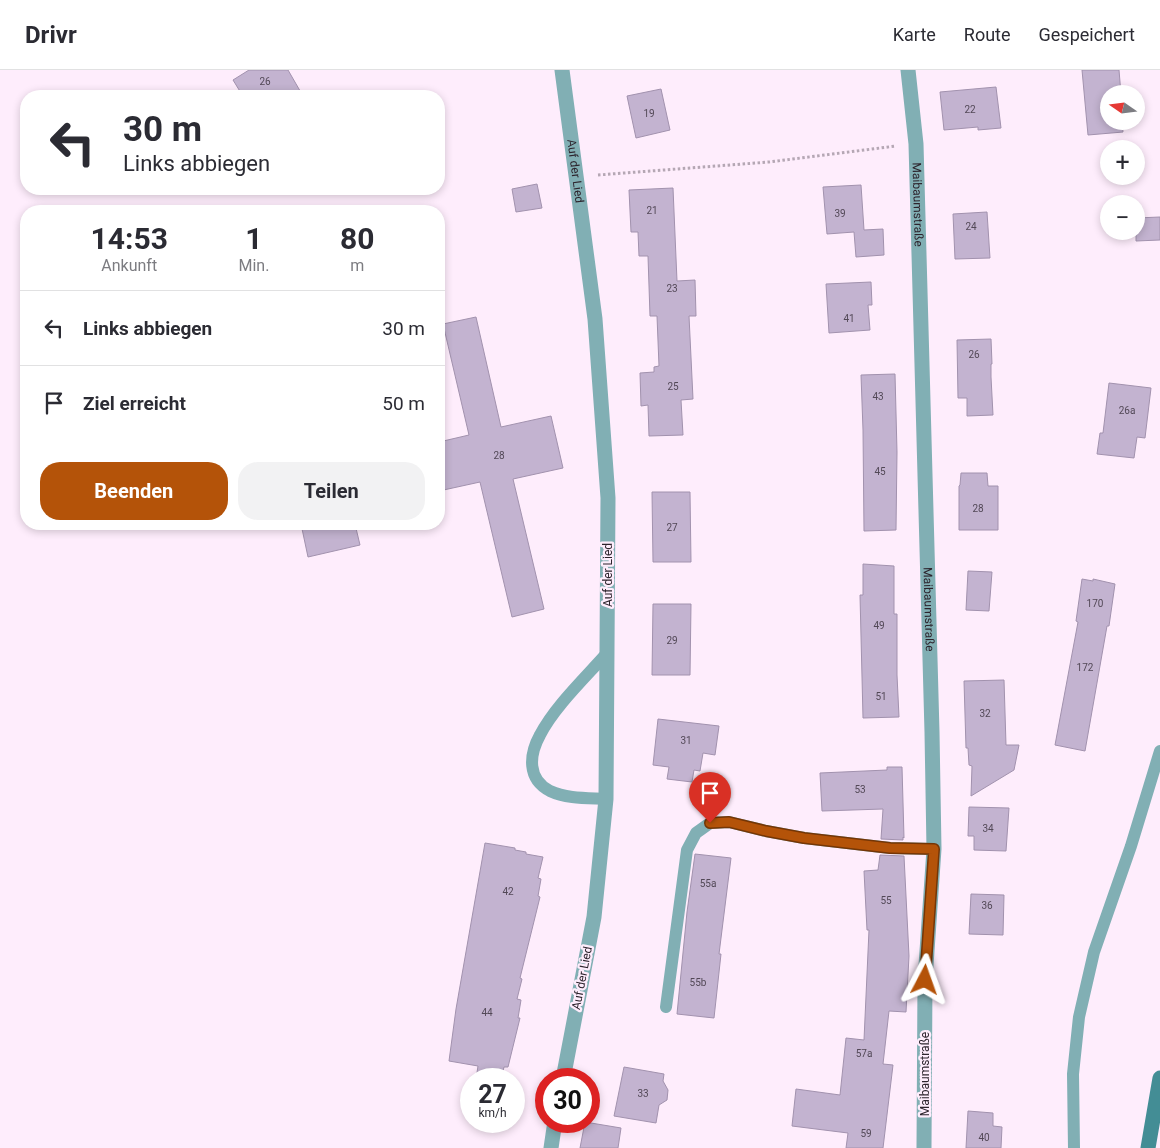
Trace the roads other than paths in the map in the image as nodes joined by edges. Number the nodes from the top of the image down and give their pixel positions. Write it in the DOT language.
graph roads {
  1 [pos="562,70"];
  2 [pos="908,70"];
  3 [pos="608,652"];
  4 [pos="1160,751"];
  5 [pos="606,799"];
  6 [pos="934,849"];
  7 [pos="666,1007"];
  8 [pos="565,1068"];
  9 [pos="1160,1078"];
  10 [pos="552,1133"];
  11 [pos="550,1148"];
  12 [pos="924,1148"];
  13 [pos="1074,1148"];
  14 [pos="1148,1148"];
  1 -- 3 [label="street, Auf der Lied"];
  2 -- 6 [label="street, Maibaumstraße"];
  3 -- 5 [label="street, Auf der Lied"];
  3 -- 5 [label="lane"];
  4 -- 13 [label="lane"];
  5 -- 8 [label="street, Auf der Lied"];
  6 -- 7 [label="lane"];
  6 -- 12 [label="street, Maibaumstraße"];
  9 -- 14 [label="main road"];
  10 -- 11 [label="street"];
}
